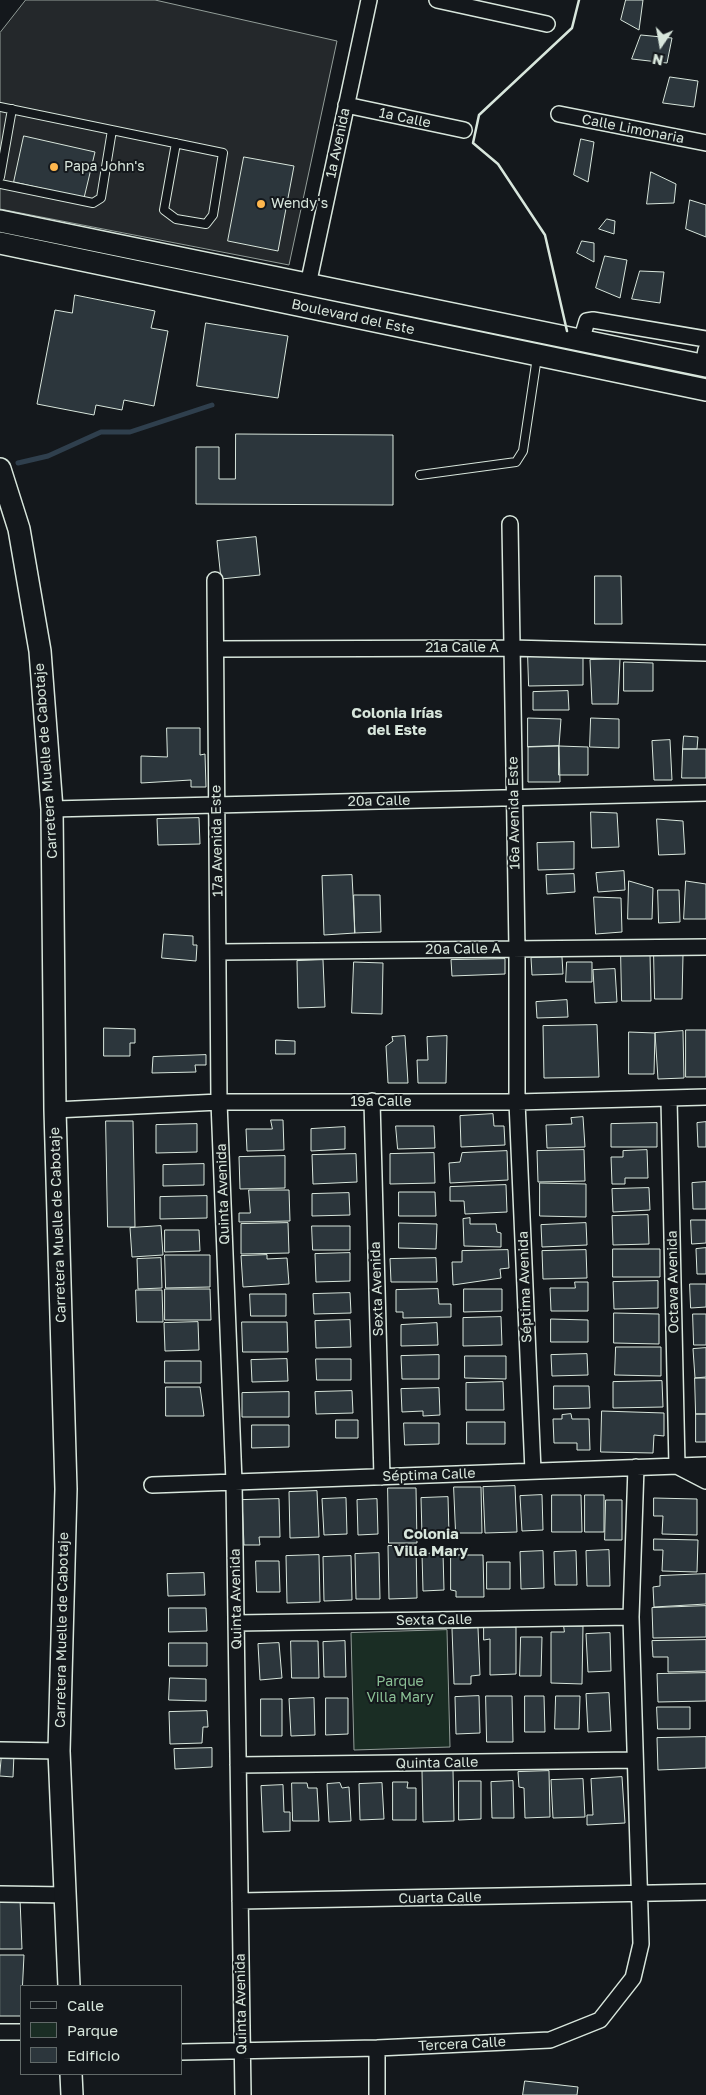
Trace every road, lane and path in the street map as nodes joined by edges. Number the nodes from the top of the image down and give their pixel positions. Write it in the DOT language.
graph roads {
  1 [pos="368,0"];
  2 [pos="437,0"];
  3 [pos="547,24"];
  4 [pos="346,105"];
  5 [pos="0,107"];
  6 [pos="12,109"];
  7 [pos="559,114"];
  8 [pos="112,130"];
  9 [pos="464,130"];
  10 [pos="176,143"];
  11 [pos="706,143"];
  12 [pos="0,177"];
  13 [pos="0,184"];
  14 [pos="0,221"];
  15 [pos="0,243"];
  16 [pos="308,285"];
  17 [pos="706,339"];
  18 [pos="582,341"];
  19 [pos="537,356"];
  20 [pos="705,360"];
  21 [pos="706,390"];
  22 [pos="0,469"];
  23 [pos="420,475"];
  24 [pos="510,524"];
  25 [pos="216,580"];
  26 [pos="511,648"];
  27 [pos="217,649"];
  28 [pos="706,653"];
  29 [pos="706,793"];
  30 [pos="513,798"];
  31 [pos="215,804"];
  32 [pos="52,809"];
  33 [pos="706,947"];
  34 [pos="518,949"];
  35 [pos="219,952"];
  36 [pos="706,1098"];
  37 [pos="669,1099"];
  38 [pos="372,1101"];
  39 [pos="219,1102"];
  40 [pos="517,1102"];
  41 [pos="55,1110"];
  42 [pos="706,1465"];
  43 [pos="677,1466"];
  44 [pos="636,1468"];
  45 [pos="532,1471"];
  46 [pos="382,1477"];
  47 [pos="706,1481"];
  48 [pos="234,1482"];
  49 [pos="152,1485"];
  50 [pos="631,1617"];
  51 [pos="236,1623"];
  52 [pos="0,1750"];
  53 [pos="59,1751"];
  54 [pos="635,1760"];
  55 [pos="238,1765"];
  56 [pos="706,1892"];
  57 [pos="0,1894"];
  58 [pos="640,1894"];
  59 [pos="66,1895"];
  60 [pos="240,1901"];
  61 [pos="69,1985"];
  62 [pos="0,2032"];
  63 [pos="20,2032"];
  64 [pos="377,2048"];
  65 [pos="242,2051"];
  66 [pos="182,2052"];
  67 [pos="71,2075"];
  68 [pos="72,2095"];
  69 [pos="243,2095"];
  70 [pos="377,2095"];
  1 -- 4 [label="street, 1a Avenida"];
  2 -- 3 [label="street"];
  4 -- 9 [label="street, 1a Calle"];
  4 -- 16 [label="street, 1a Avenida"];
  5 -- 6 [label="lane"];
  6 -- 8 [label="lane"];
  6 -- 12 [label="lane"];
  7 -- 11 [label="street, Calle Limonaria"];
  8 -- 10 [label="lane"];
  8 -- 13 [label="lane"];
  10 -- 10 [label="lane"];
  14 -- 16 [label="main road, Boulevard del Este"];
  15 -- 19 [label="main road, Boulevard del Este"];
  16 -- 18 [label="main road, Boulevard del Este"];
  17 -- 18 [label="street"];
  18 -- 20 [label="main road, Boulevard del Este"];
  19 -- 21 [label="main road, Boulevard del Este"];
  19 -- 23 [label="lane"];
  22 -- 32 [label="main road, Carretera Muelle de Cabotaje"];
  24 -- 26 [label="street, 16a Avenida Este"];
  25 -- 27 [label="street, 17a Avenida Este"];
  26 -- 27 [label="street, 21a Calle A"];
  26 -- 28 [label="street, 21a Calle A"];
  26 -- 30 [label="street, 16a Avenida Este"];
  27 -- 31 [label="street, 17a Avenida Este"];
  29 -- 30 [label="street, 20a Calle"];
  30 -- 31 [label="street, 20a Calle"];
  30 -- 34 [label="street, 16a Avenida Este"];
  31 -- 32 [label="street, 20a Calle"];
  31 -- 35 [label="street, 17a Avenida Este"];
  32 -- 41 [label="main road, Carretera Muelle de Cabotaje"];
  33 -- 34 [label="street, 20a Calle A"];
  34 -- 35 [label="street, 20a Calle A"];
  34 -- 40 [label="street, 16a Avenida Este"];
  35 -- 39 [label="street, 17a Avenida Este"];
  36 -- 37 [label="street, 19a Calle"];
  37 -- 40 [label="street, 19a Calle"];
  37 -- 43 [label="street, Octava Avenida"];
  38 -- 39 [label="street, 19a Calle"];
  38 -- 40 [label="street, 19a Calle"];
  38 -- 46 [label="street, Sexta Avenida"];
  39 -- 41 [label="street, 19a Calle"];
  39 -- 48 [label="street, Quinta Avenida"];
  40 -- 45 [label="street, Séptima Avenida"];
  41 -- 53 [label="main road, Carretera Muelle de Cabotaje"];
  42 -- 43 [label="street, Séptima Calle"];
  43 -- 44 [label="street, Séptima Calle"];
  43 -- 47 [label="street"];
  44 -- 45 [label="street, Séptima Calle"];
  44 -- 50 [label="street, Tercera Calle"];
  45 -- 46 [label="street, Séptima Calle"];
  46 -- 48 [label="street, Séptima Calle"];
  48 -- 49 [label="street, Séptima Calle"];
  48 -- 51 [label="street, Quinta Avenida"];
  50 -- 51 [label="street, Sexta Calle"];
  50 -- 54 [label="street, Tercera Calle"];
  51 -- 55 [label="street, Quinta Avenida"];
  52 -- 53 [label="street"];
  53 -- 59 [label="main road, Carretera Muelle de Cabotaje"];
  54 -- 55 [label="street, Quinta Calle"];
  54 -- 58 [label="street, Tercera Calle"];
  55 -- 60 [label="street, Quinta Avenida"];
  56 -- 58 [label="street, Cuarta Calle"];
  57 -- 59 [label="street"];
  58 -- 60 [label="street, Cuarta Calle"];
  58 -- 64 [label="street, Tercera Calle"];
  59 -- 61 [label="main road, Carretera Muelle de Cabotaje"];
  60 -- 65 [label="street, Quinta Avenida"];
  62 -- 63 [label="street"];
  64 -- 65 [label="street, Tercera Calle"];
  64 -- 70 [label="street"];
  65 -- 66 [label="street, Tercera Calle"];
  65 -- 69 [label="street, Quinta Avenida"];
  67 -- 68 [label="main road"];
}
